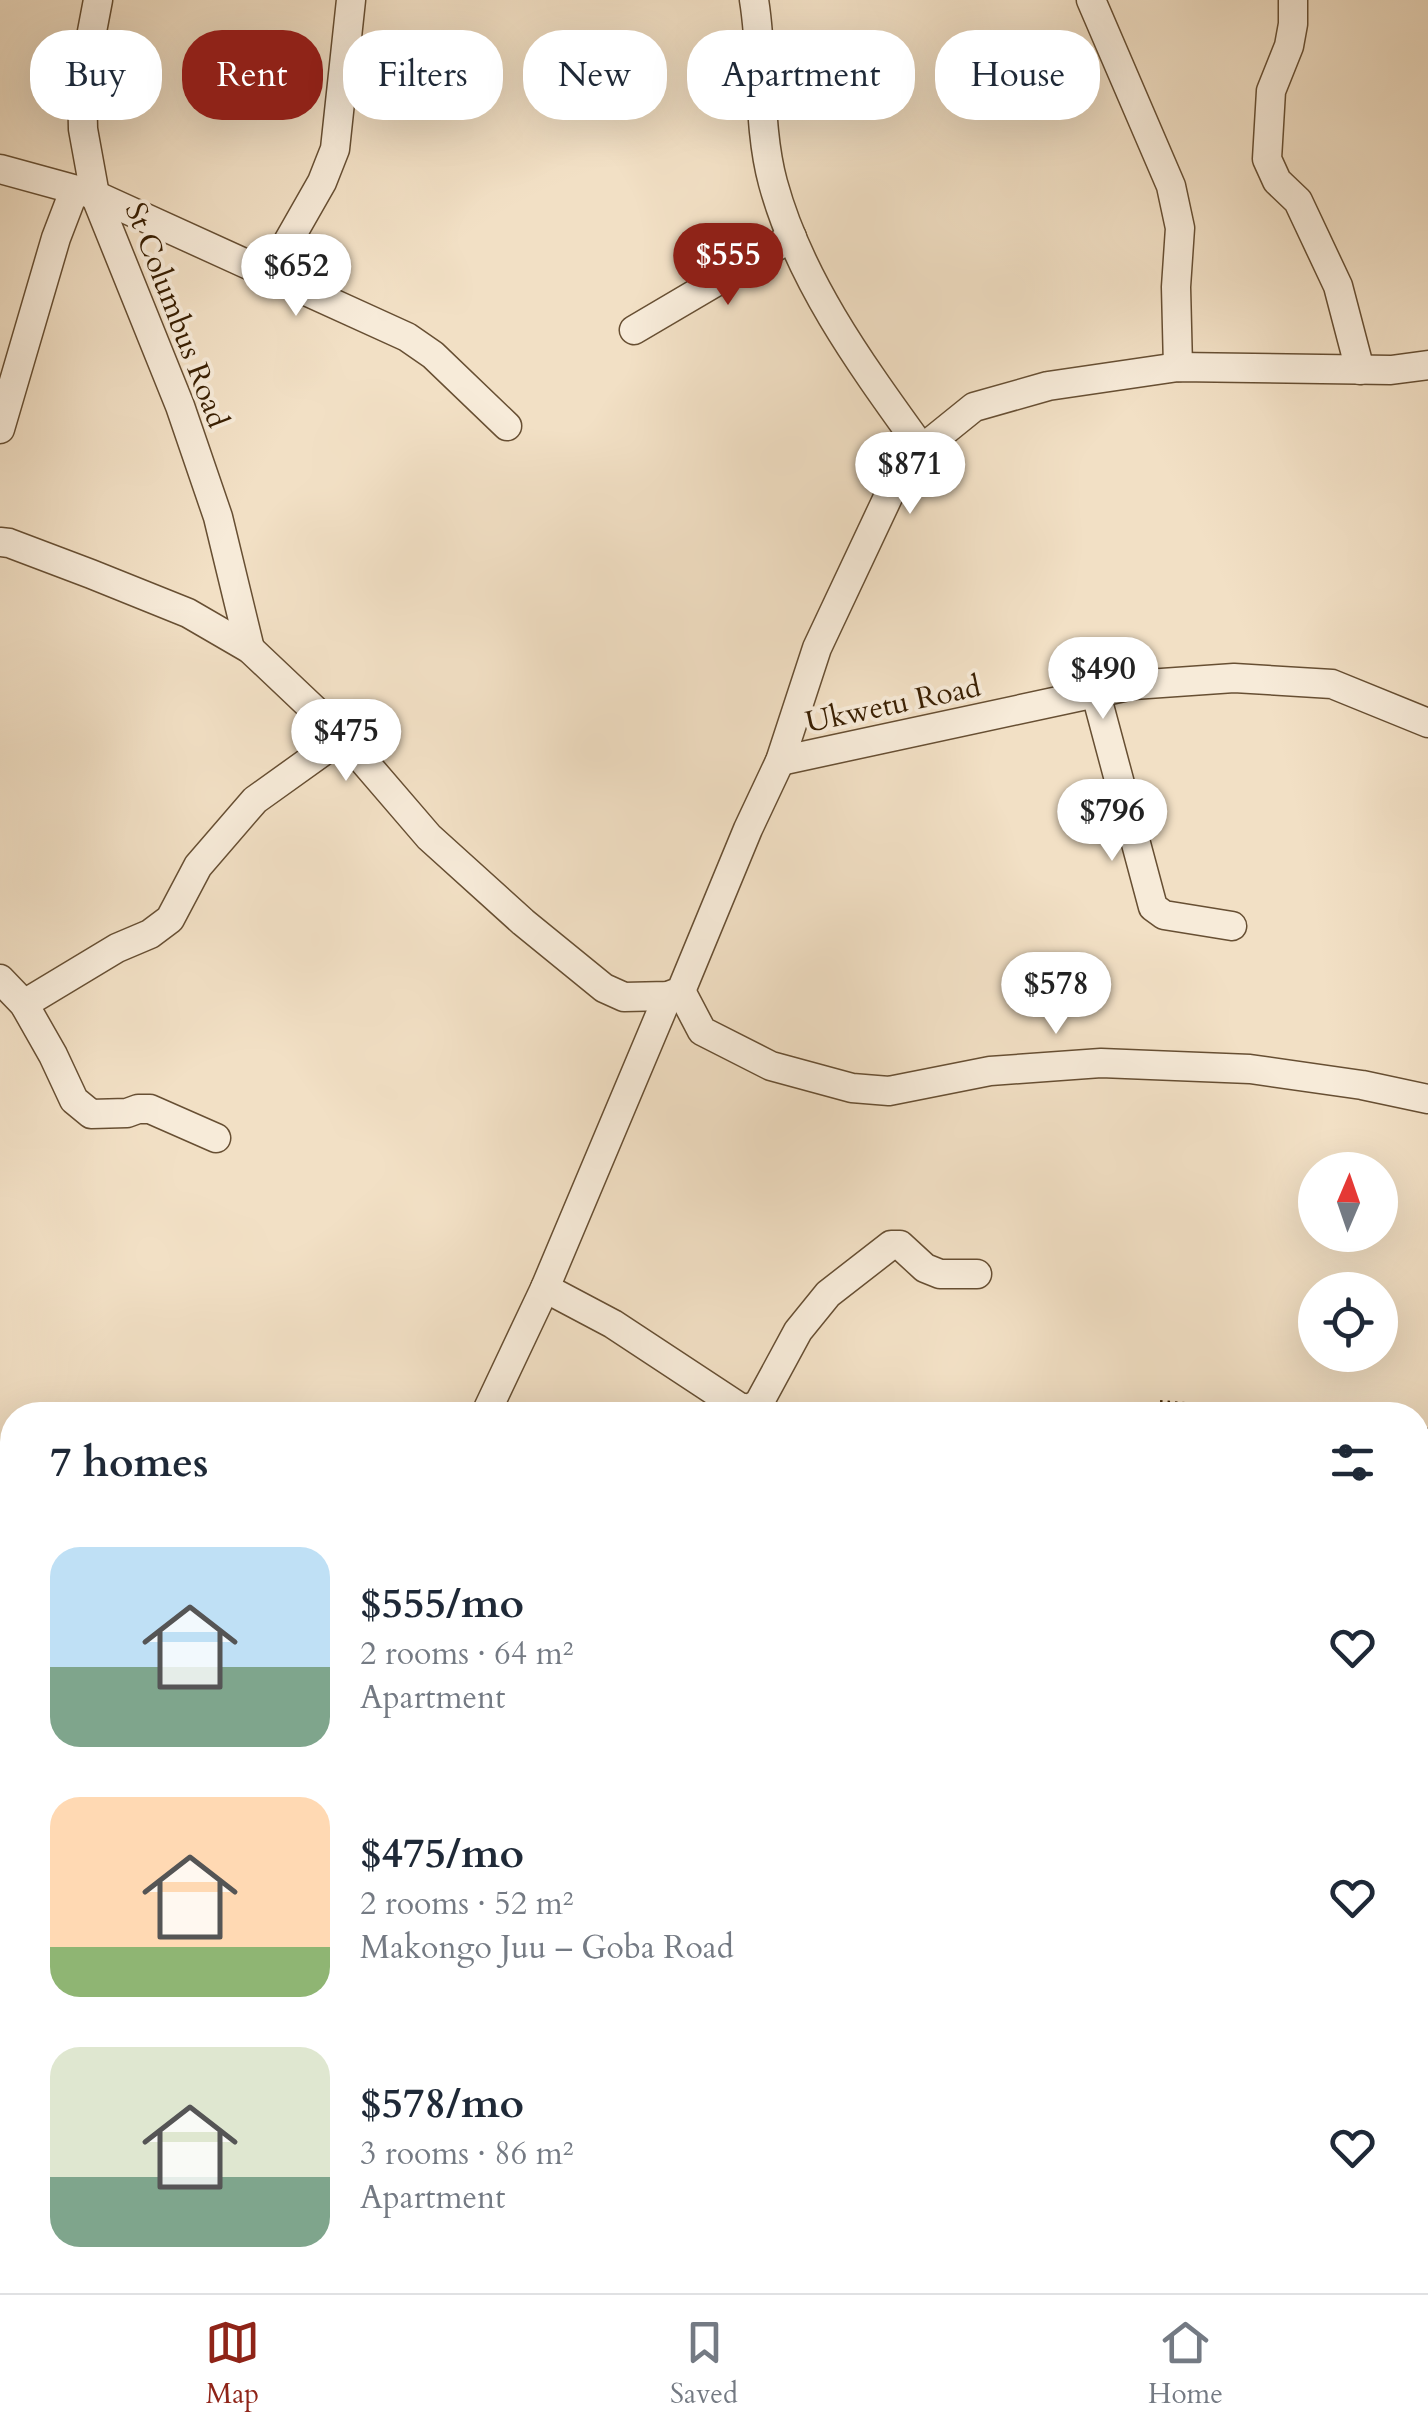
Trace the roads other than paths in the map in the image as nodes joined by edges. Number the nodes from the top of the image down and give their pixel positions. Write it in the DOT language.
graph roads {
  1 [pos="98,0"];
  2 [pos="351,0"];
  3 [pos="754,0"];
  4 [pos="1091,0"];
  5 [pos="1293,0"];
  6 [pos="0,170"];
  7 [pos="84,193"];
  8 [pos="792,237"];
  9 [pos="269,275"];
  10 [pos="634,330"];
  11 [pos="1428,365"];
  12 [pos="1178,367"];
  13 [pos="1360,370"];
  14 [pos="507,426"];
  15 [pos="0,429"];
  16 [pos="922,449"];
  17 [pos="3,551"];
  18 [pos="250,649"];
  19 [pos="1096,694"];
  20 [pos="1428,723"];
  21 [pos="343,737"];
  22 [pos="780,761"];
  23 [pos="1232,926"];
  24 [pos="0,979"];
  25 [pos="675,994"];
  26 [pos="24,1004"];
  27 [pos="1428,1099"];
  28 [pos="216,1138"];
  29 [pos="977,1274"];
  30 [pos="545,1288"];
  31 [pos="491,1402"];
  32 [pos="731,1402"];
  33 [pos="759,1402"];
  1 -- 7 [label="street, St Columbus Road"];
  2 -- 9 [label="street"];
  3 -- 8 [label="street"];
  4 -- 12 [label="street"];
  5 -- 13 [label="street"];
  6 -- 7 [label="street"];
  7 -- 9 [label="street"];
  7 -- 15 [label="street"];
  7 -- 18 [label="street, St Columbus Road"];
  8 -- 10 [label="street"];
  8 -- 16 [label="street"];
  9 -- 14 [label="street"];
  11 -- 13 [label="street"];
  12 -- 13 [label="street"];
  12 -- 16 [label="street"];
  16 -- 22 [label="street"];
  17 -- 18 [label="street"];
  18 -- 21 [label="street"];
  19 -- 20 [label="street, Ukwetu Road"];
  19 -- 22 [label="street, Ukwetu Road"];
  19 -- 23 [label="street"];
  21 -- 25 [label="street"];
  21 -- 26 [label="street"];
  22 -- 25 [label="street"];
  24 -- 26 [label="street"];
  25 -- 27 [label="street"];
  25 -- 30 [label="street"];
  26 -- 28 [label="street"];
  29 -- 33 [label="street"];
  30 -- 31 [label="street"];
  30 -- 32 [label="street"];
}
